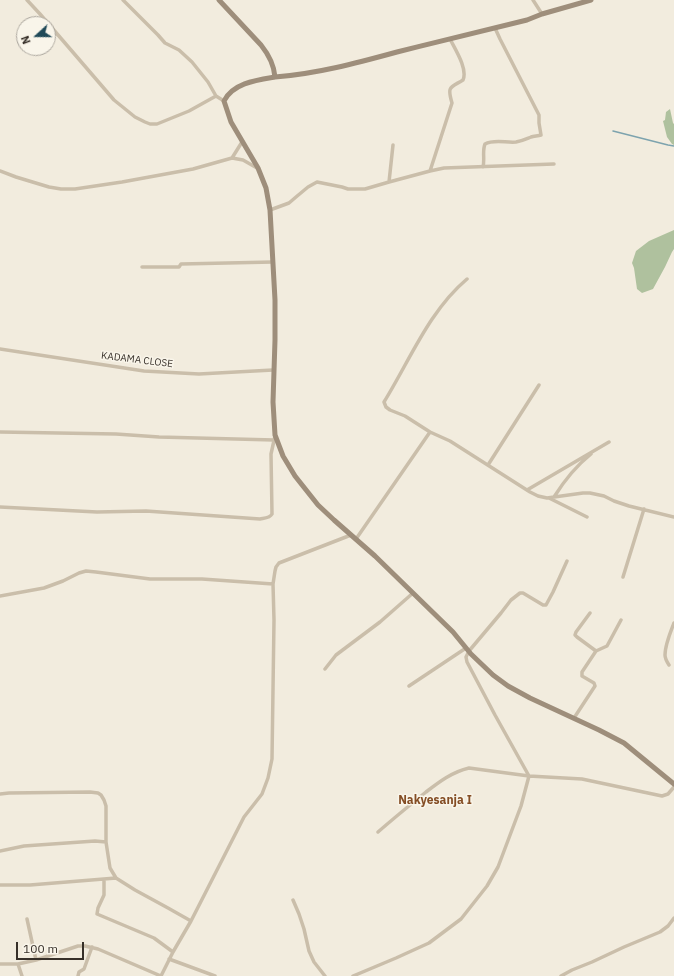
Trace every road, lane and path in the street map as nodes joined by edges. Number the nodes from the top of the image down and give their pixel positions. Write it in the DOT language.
graph roads {
  1 [pos="27,0"];
  2 [pos="123,0"];
  3 [pos="219,0"];
  4 [pos="533,0"];
  5 [pos="591,0"];
  6 [pos="580,1"];
  7 [pos="542,14"];
  8 [pos="495,28"];
  9 [pos="450,39"];
  10 [pos="274,76"];
  11 [pos="216,96"];
  12 [pos="224,101"];
  13 [pos="242,142"];
  14 [pos="393,145"];
  15 [pos="232,158"];
  16 [pos="554,164"];
  17 [pos="483,167"];
  18 [pos="258,168"];
  19 [pos="0,171"];
  20 [pos="430,171"];
  21 [pos="389,182"];
  22 [pos="270,210"];
  23 [pos="273,262"];
  24 [pos="142,267"];
  25 [pos="467,279"];
  26 [pos="0,349"];
  27 [pos="273,370"];
  28 [pos="539,385"];
  29 [pos="0,432"];
  30 [pos="430,432"];
  31 [pos="275,437"];
  32 [pos="488,465"];
  33 [pos="527,490"];
  34 [pos="554,497"];
  35 [pos="549,498"];
  36 [pos="0,507"];
  37 [pos="644,509"];
  38 [pos="587,517"];
  39 [pos="674,517"];
  40 [pos="351,535"];
  41 [pos="356,539"];
  42 [pos="567,561"];
  43 [pos="623,576"];
  44 [pos="273,584"];
  45 [pos="413,593"];
  46 [pos="0,596"];
  47 [pos="590,613"];
  48 [pos="621,620"];
  49 [pos="674,623"];
  50 [pos="672,632"];
  51 [pos="468,649"];
  52 [pos="596,650"];
  53 [pos="669,665"];
  54 [pos="325,669"];
  55 [pos="410,686"];
  56 [pos="574,718"];
  57 [pos="529,776"];
  58 [pos="674,784"];
  59 [pos="674,787"];
  60 [pos="0,794"];
  61 [pos="378,832"];
  62 [pos="106,842"];
  63 [pos="0,851"];
  64 [pos="116,878"];
  65 [pos="104,879"];
  66 [pos="0,885"];
  67 [pos="293,900"];
  68 [pos="674,918"];
  69 [pos="27,919"];
  70 [pos="191,921"];
  71 [pos="92,947"];
  72 [pos="173,952"];
  73 [pos="169,959"];
  74 [pos="36,960"];
  75 [pos="0,964"];
  76 [pos="18,964"];
  77 [pos="22,976"];
  78 [pos="78,976"];
  79 [pos="161,976"];
  80 [pos="215,976"];
  81 [pos="326,976"];
  82 [pos="353,976"];
  83 [pos="561,976"];
  1 -- 11 [label="street"];
  2 -- 11 [label="street"];
  3 -- 10 [label="street"];
  4 -- 7 [label="street"];
  5 -- 6 [label="street"];
  6 -- 7 [label="street"];
  7 -- 8 [label="street"];
  8 -- 9 [label="street"];
  8 -- 17 [label="street"];
  9 -- 10 [label="street"];
  9 -- 20 [label="street"];
  10 -- 12 [label="street"];
  11 -- 12 [label="street"];
  12 -- 13 [label="street"];
  13 -- 15 [label="street"];
  13 -- 18 [label="street"];
  14 -- 21 [label="street"];
  15 -- 18 [label="street"];
  15 -- 19 [label="street"];
  16 -- 17 [label="street"];
  17 -- 20 [label="street"];
  18 -- 22 [label="street"];
  20 -- 21 [label="street"];
  21 -- 22 [label="street"];
  22 -- 23 [label="street"];
  23 -- 24 [label="street"];
  23 -- 27 [label="street"];
  25 -- 30 [label="street"];
  26 -- 27 [label="street, KADAMA CLOSE"];
  27 -- 31 [label="street"];
  28 -- 32 [label="street"];
  29 -- 31 [label="street"];
  30 -- 32 [label="street"];
  30 -- 41 [label="street"];
  31 -- 36 [label="street"];
  31 -- 40 [label="street"];
  32 -- 33 [label="street"];
  33 -- 34 [label="street"];
  33 -- 35 [label="street"];
  34 -- 35 [label="street"];
  34 -- 37 [label="street"];
  35 -- 38 [label="street"];
  37 -- 39 [label="street"];
  37 -- 43 [label="street"];
  40 -- 41 [label="street"];
  40 -- 44 [label="street"];
  41 -- 45 [label="street"];
  42 -- 51 [label="street"];
  44 -- 46 [label="street"];
  44 -- 70 [label="street"];
  45 -- 51 [label="street"];
  45 -- 54 [label="street"];
  47 -- 52 [label="street"];
  48 -- 52 [label="street"];
  49 -- 50 [label="street"];
  50 -- 53 [label="street"];
  51 -- 55 [label="street"];
  51 -- 56 [label="street"];
  51 -- 57 [label="street"];
  52 -- 56 [label="street"];
  56 -- 58 [label="street"];
  57 -- 59 [label="street"];
  57 -- 61 [label="street"];
  57 -- 82 [label="street"];
  60 -- 62 [label="street"];
  62 -- 63 [label="street"];
  62 -- 64 [label="street"];
  64 -- 65 [label="street"];
  64 -- 70 [label="street"];
  65 -- 66 [label="street"];
  65 -- 72 [label="street"];
  67 -- 81 [label="street"];
  68 -- 83 [label="street"];
  69 -- 74 [label="street"];
  70 -- 72 [label="street"];
  71 -- 74 [label="street"];
  71 -- 78 [label="street"];
  71 -- 79 [label="street"];
  72 -- 73 [label="street"];
  73 -- 79 [label="street"];
  73 -- 80 [label="street"];
  74 -- 76 [label="street"];
  75 -- 76 [label="street"];
  76 -- 77 [label="street"];
}
